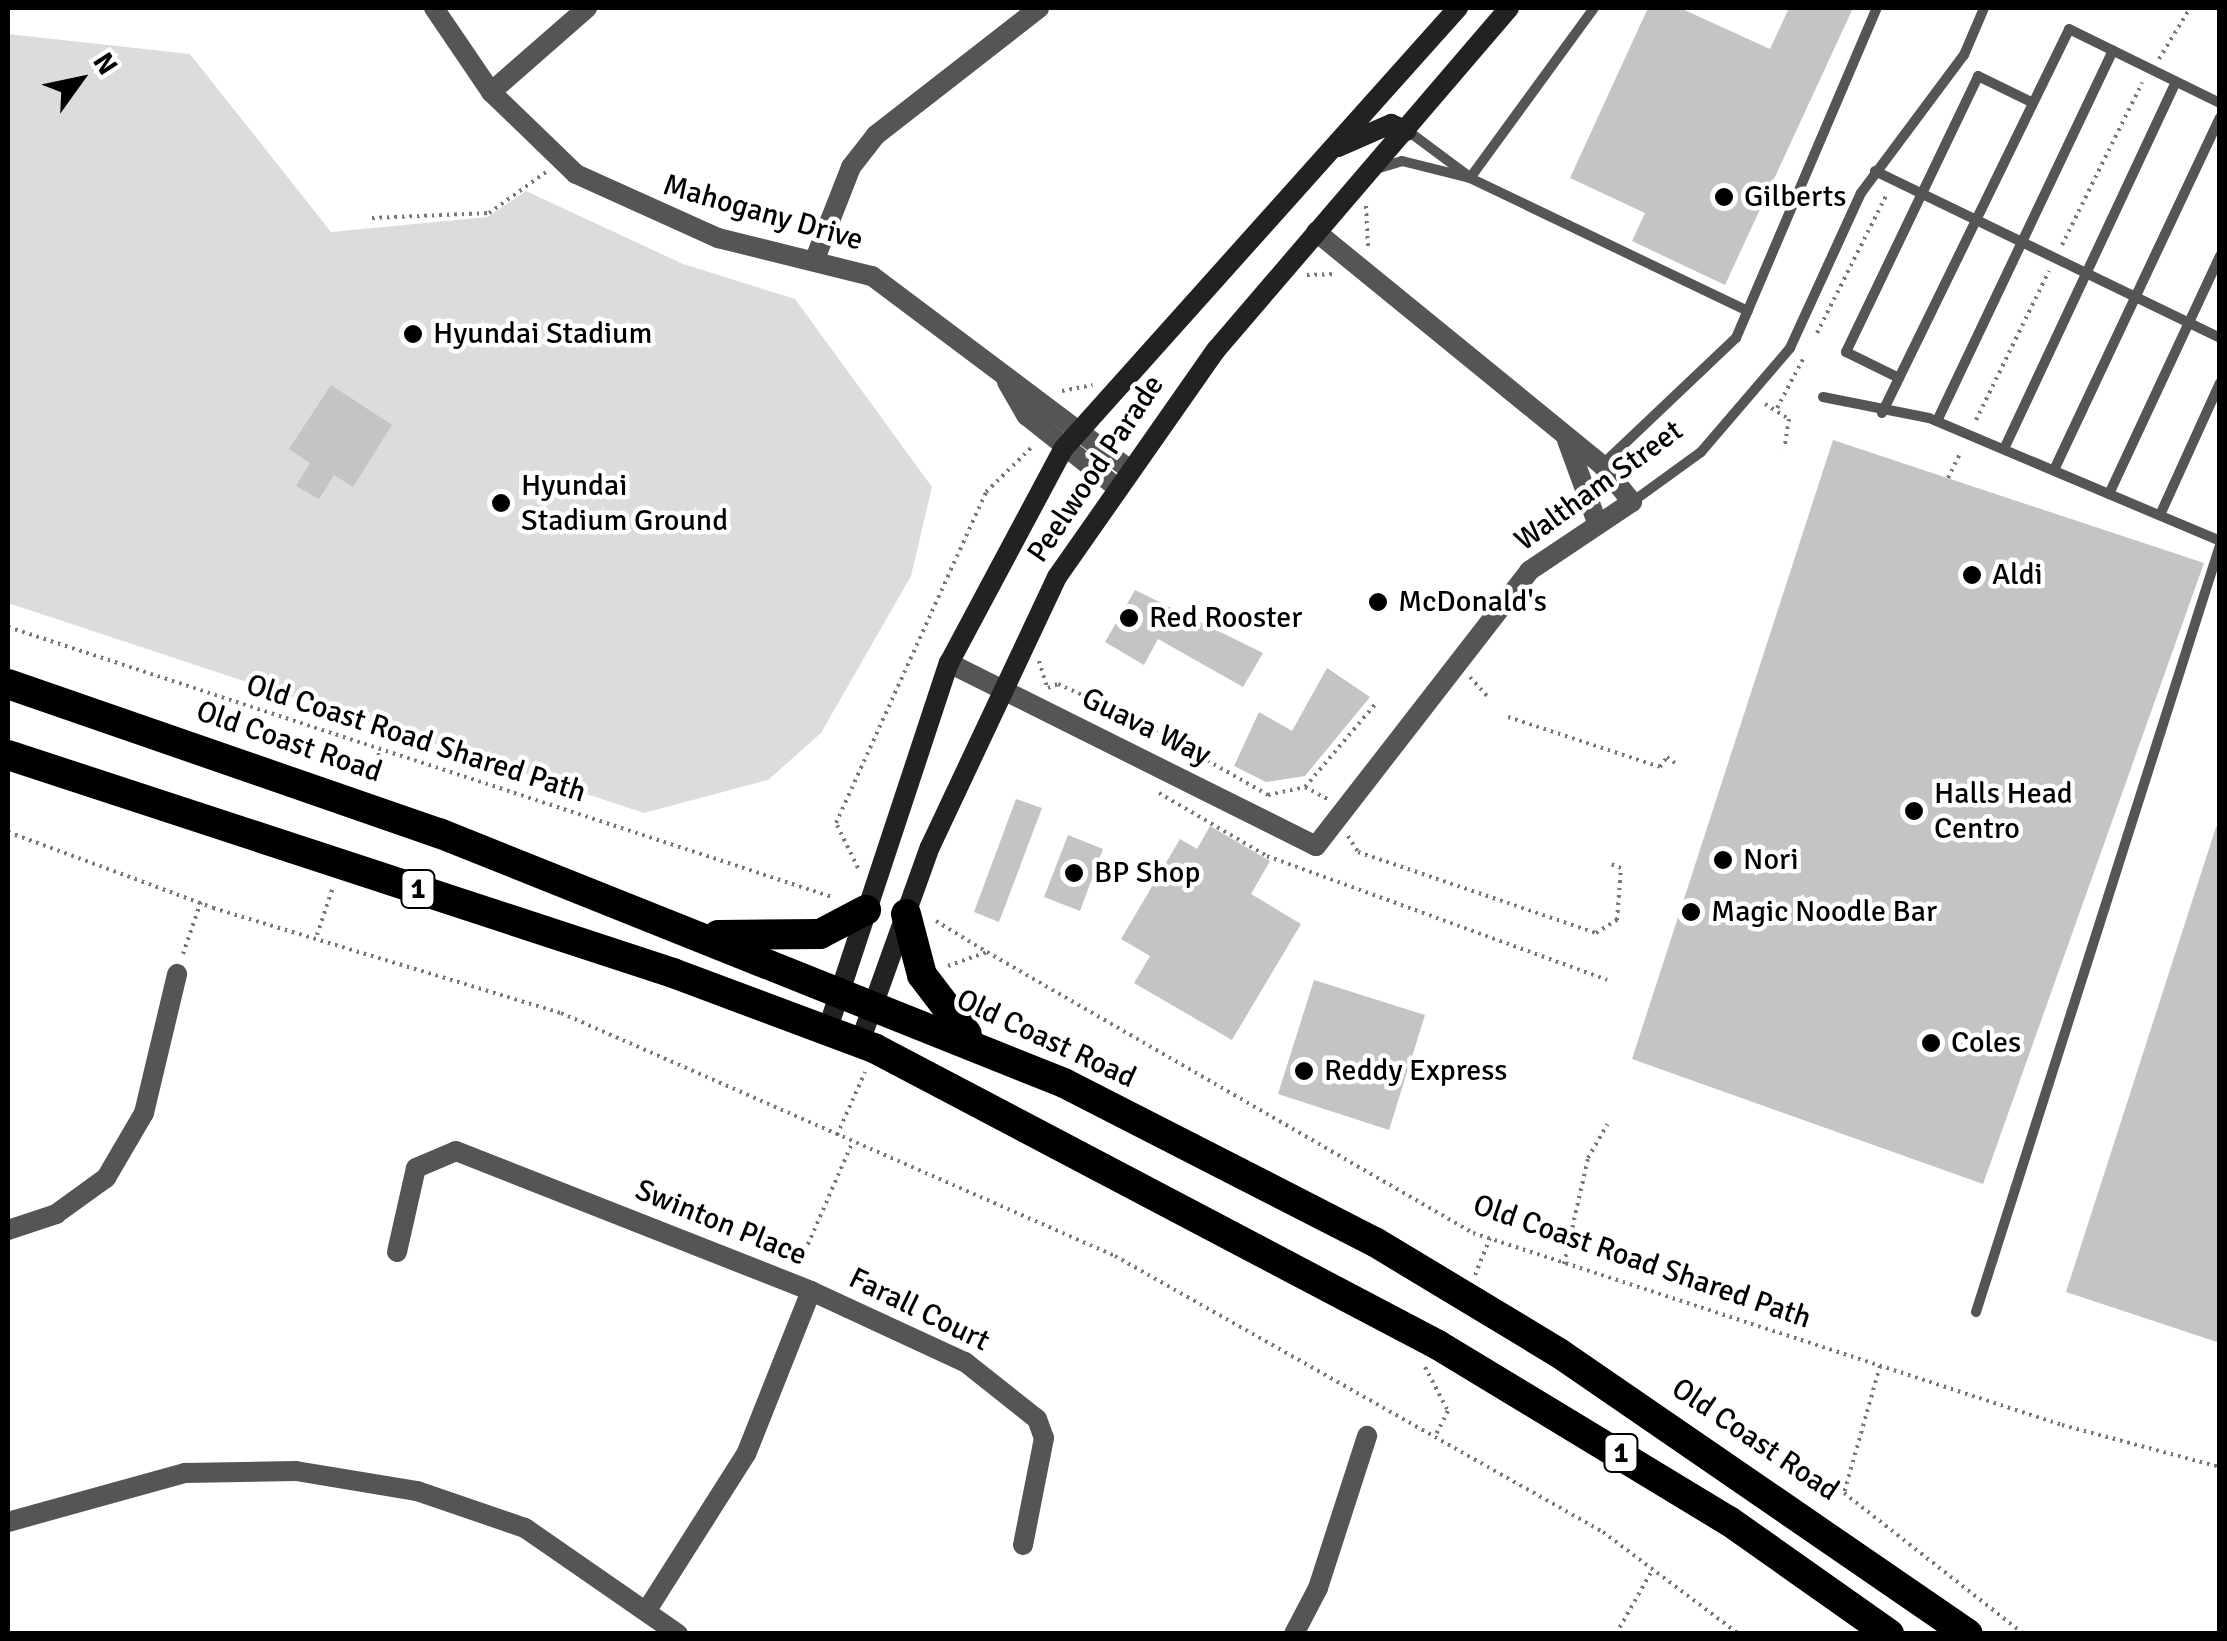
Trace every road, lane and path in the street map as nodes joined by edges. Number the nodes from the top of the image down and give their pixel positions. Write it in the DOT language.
graph roads {
  1 [pos="434,8"];
  2 [pos="587,8"];
  3 [pos="1039,8"];
  4 [pos="1458,8"];
  5 [pos="1509,8"];
  6 [pos="1594,8"];
  7 [pos="1877,8"];
  8 [pos="1984,8"];
  9 [pos="2190,8"];
  10 [pos="2113,51"];
  11 [pos="2152,70"];
  12 [pos="2176,82"];
  13 [pos="492,92"];
  14 [pos="2033,103"];
  15 [pos="2220,103"];
  16 [pos="2220,118"];
  17 [pos="1407,130"];
  18 [pos="1323,155"];
  19 [pos="556,170"];
  20 [pos="1370,171"];
  21 [pos="1875,171"];
  22 [pos="1470,178"];
  23 [pos="1894,181"];
  24 [pos="1922,194"];
  25 [pos="1366,200"];
  26 [pos="372,218"];
  27 [pos="1976,220"];
  28 [pos="1316,232"];
  29 [pos="2022,242"];
  30 [pos="2220,256"];
  31 [pos="2055,258"];
  32 [pos="815,259"];
  33 [pos="1355,264"];
  34 [pos="2086,273"];
  35 [pos="1295,275"];
  36 [pos="2135,297"];
  37 [pos="1748,311"];
  38 [pos="2188,323"];
  39 [pos="2220,338"];
  40 [pos="1899,378"];
  41 [pos="1006,380"];
  42 [pos="2220,384"];
  43 [pos="1823,397"];
  44 [pos="1778,408"];
  45 [pos="1882,413"];
  46 [pos="1937,421"];
  47 [pos="1078,428"];
  48 [pos="1969,434"];
  49 [pos="1566,438"];
  50 [pos="1064,448"];
  51 [pos="2004,449"];
  52 [pos="1602,465"];
  53 [pos="1128,468"];
  54 [pos="2054,470"];
  55 [pos="1948,478"];
  56 [pos="1115,486"];
  57 [pos="2109,494"];
  58 [pos="1632,502"];
  59 [pos="2160,516"];
  60 [pos="1598,525"];
  61 [pos="2220,543"];
  62 [pos="8,627"];
  63 [pos="1036,651"];
  64 [pos="948,663"];
  65 [pos="1463,670"];
  66 [pos="8,684"];
  67 [pos="999,689"];
  68 [pos="1489,698"];
  69 [pos="1377,702"];
  70 [pos="1041,710"];
  71 [pos="1508,717"];
  72 [pos="8,755"];
  73 [pos="1675,763"];
  74 [pos="1151,786"];
  75 [pos="1305,787"];
  76 [pos="8,832"];
  77 [pos="1316,846"];
  78 [pos="1608,863"];
  79 [pos="812,892"];
  80 [pos="201,901"];
  81 [pos="866,910"];
  82 [pos="1618,920"];
  83 [pos="916,922"];
  84 [pos="710,936"];
  85 [pos="987,952"];
  86 [pos="942,968"];
  87 [pos="176,974"];
  88 [pos="1606,980"];
  89 [pos="843,988"];
  90 [pos="876,1000"];
  91 [pos="828,1028"];
  92 [pos="860,1042"];
  93 [pos="976,1044"];
  94 [pos="1608,1124"];
  95 [pos="853,1142"];
  96 [pos="8,1230"];
  97 [pos="397,1252"];
  98 [pos="1564,1264"];
  99 [pos="791,1283"];
  100 [pos="811,1291"];
  101 [pos="1976,1312"];
  102 [pos="1880,1366"];
  103 [pos="1367,1436"];
  104 [pos="2220,1467"];
  105 [pos="8,1522"];
  106 [pos="1023,1545"];
  107 [pos="1653,1569"];
  108 [pos="650,1607"];
  109 [pos="678,1634"];
  110 [pos="1294,1634"];
  111 [pos="1616,1634"];
  112 [pos="1738,1634"];
  113 [pos="1888,1634"];
  114 [pos="1968,1634"];
  115 [pos="2024,1634"];
  1 -- 13 [label="street, Mahogany Drive"];
  2 -- 13 [label="street"];
  3 -- 32 [label="street"];
  4 -- 18 [label="street, Peelwood Parade"];
  5 -- 17 [label="street, Peelwood Parade"];
  6 -- 22 [label="lane"];
  7 -- 37 [label="lane"];
  8 -- 21 [label="lane, Waltham Street"];
  9 -- 11 [label="path"];
  10 -- 11 [label="lane"];
  10 -- 14 [label="lane"];
  10 -- 29 [label="lane"];
  11 -- 12 [label="lane"];
  11 -- 31 [label="path"];
  12 -- 15 [label="lane"];
  12 -- 34 [label="lane"];
  13 -- 32 [label="street, Mahogany Drive"];
  14 -- 24 [label="lane"];
  14 -- 27 [label="lane"];
  16 -- 36 [label="lane"];
  17 -- 18 [label="street"];
  17 -- 20 [label="street, Peelwood Parade"];
  17 -- 22 [label="lane"];
  18 -- 47 [label="street, Peelwood Parade"];
  19 -- 26 [label="path"];
  20 -- 22 [label="lane"];
  20 -- 28 [label="street, Peelwood Parade"];
  21 -- 23 [label="lane"];
  21 -- 58 [label="lane, Waltham Street"];
  22 -- 37 [label="lane"];
  23 -- 24 [label="lane"];
  23 -- 44 [label="path"];
  24 -- 27 [label="lane"];
  24 -- 40 [label="lane"];
  25 -- 33 [label="path"];
  27 -- 29 [label="lane"];
  27 -- 40 [label="lane"];
  28 -- 33 [label="street"];
  28 -- 53 [label="street, Peelwood Parade"];
  29 -- 31 [label="lane"];
  29 -- 46 [label="lane"];
  30 -- 38 [label="lane"];
  31 -- 34 [label="lane"];
  31 -- 48 [label="path"];
  32 -- 41 [label="street, Mahogany Drive"];
  33 -- 35 [label="path"];
  33 -- 49 [label="street"];
  34 -- 36 [label="lane"];
  34 -- 51 [label="lane"];
  36 -- 38 [label="lane"];
  36 -- 54 [label="lane"];
  37 -- 52 [label="lane"];
  38 -- 39 [label="lane"];
  38 -- 57 [label="lane"];
  40 -- 45 [label="lane"];
  41 -- 47 [label="street, Mahogany Drive"];
  41 -- 50 [label="street, Mahogany Drive"];
  42 -- 59 [label="lane"];
  43 -- 45 [label="lane"];
  45 -- 46 [label="lane"];
  46 -- 48 [label="lane"];
  47 -- 50 [label="street, Peelwood Parade"];
  47 -- 53 [label="street, Mahogany Drive"];
  48 -- 51 [label="lane"];
  48 -- 55 [label="path"];
  49 -- 52 [label="street"];
  49 -- 60 [label="street"];
  50 -- 56 [label="street, Mahogany Drive"];
  50 -- 64 [label="street, Peelwood Parade"];
  51 -- 54 [label="lane"];
  52 -- 58 [label="street"];
  53 -- 56 [label="street, Peelwood Parade"];
  54 -- 57 [label="lane"];
  56 -- 67 [label="street, Peelwood Parade"];
  57 -- 59 [label="lane"];
  58 -- 60 [label="street, Waltham Street"];
  59 -- 61 [label="lane"];
  60 -- 77 [label="street, Waltham Street"];
  61 -- 101 [label="lane"];
  62 -- 79 [label="path, Old Coast Road Shared Path"];
  63 -- 70 [label="path"];
  64 -- 67 [label="street, Guava Way"];
  64 -- 81 [label="street, Peelwood Parade"];
  65 -- 68 [label="path"];
  66 -- 84 [label="highway, Old Coast Road / 1"];
  67 -- 70 [label="street, Guava Way"];
  67 -- 83 [label="street, Peelwood Parade"];
  69 -- 75 [label="path"];
  70 -- 77 [label="street, Guava Way"];
  71 -- 73 [label="path"];
  72 -- 91 [label="highway, 1"];
  74 -- 88 [label="path"];
  76 -- 80 [label="path"];
  78 -- 82 [label="path"];
  80 -- 87 [label="path"];
  80 -- 95 [label="path"];
  81 -- 84 [label="highway"];
  81 -- 89 [label="street, Peelwood Parade"];
  83 -- 85 [label="path, Old Coast Road Shared Path"];
  83 -- 90 [label="street, Peelwood Parade"];
  83 -- 93 [label="highway"];
  84 -- 89 [label="highway, Old Coast Road / 1"];
  85 -- 86 [label="path"];
  85 -- 98 [label="path, Old Coast Road Shared Path"];
  87 -- 96 [label="street"];
  89 -- 90 [label="highway, Old Coast Road / 1"];
  89 -- 91 [label="street, Peelwood Parade"];
  90 -- 92 [label="street, Peelwood Parade"];
  90 -- 93 [label="highway, Old Coast Road / 1"];
  91 -- 92 [label="highway, 1"];
  92 -- 113 [label="highway, 1"];
  93 -- 114 [label="highway, Old Coast Road / 1"];
  94 -- 98 [label="path"];
  95 -- 99 [label="path"];
  95 -- 107 [label="path"];
  97 -- 99 [label="street, Swinton Place"];
  98 -- 102 [label="path, Old Coast Road Shared Path"];
  99 -- 100 [label="street, Swinton Place"];
  100 -- 106 [label="street, Farall Court"];
  100 -- 108 [label="street, Swinton Place"];
  102 -- 104 [label="path, Old Coast Road Shared Path"];
  102 -- 115 [label="path"];
  103 -- 110 [label="street"];
  105 -- 108 [label="street"];
  107 -- 111 [label="path"];
  107 -- 112 [label="path"];
  108 -- 109 [label="street"];
}
